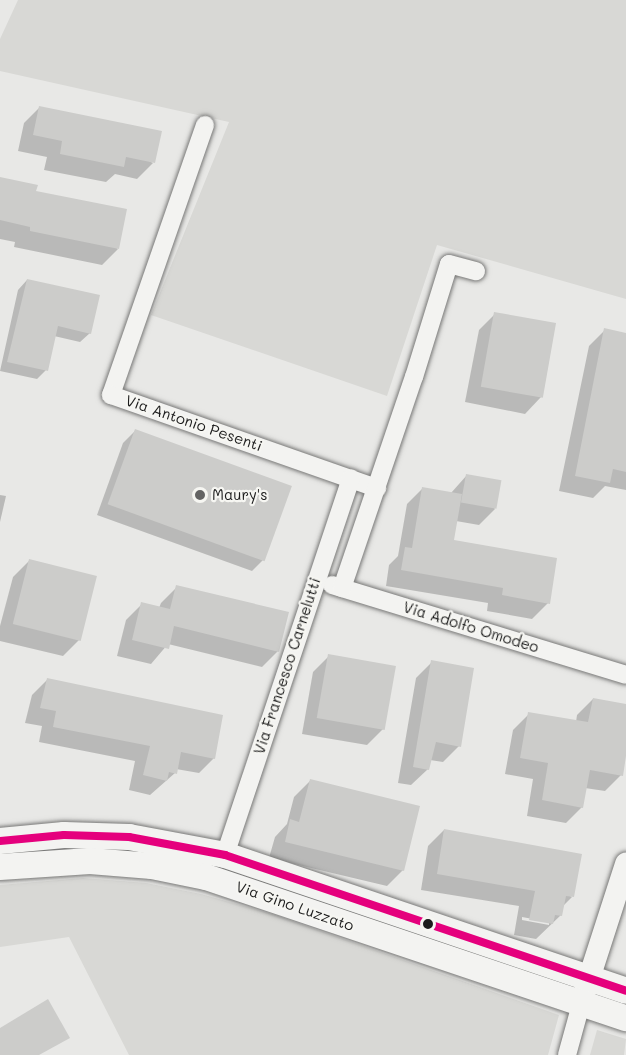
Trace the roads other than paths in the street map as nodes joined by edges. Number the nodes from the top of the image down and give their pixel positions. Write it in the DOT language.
graph roads {
  1 [pos="205,125"];
  2 [pos="476,271"];
  3 [pos="351,478"];
  4 [pos="377,488"];
  5 [pos="316,580"];
  6 [pos="342,588"];
  7 [pos="626,675"];
  8 [pos="0,840"];
  9 [pos="225,855"];
  10 [pos="626,864"];
  11 [pos="0,867"];
  12 [pos="588,979"];
  13 [pos="626,992"];
  14 [pos="581,1004"];
  15 [pos="626,1018"];
  16 [pos="567,1055"];
  1 -- 3 [label="street, Via Antonio Pesenti"];
  2 -- 4 [label="street, Via Francesco Carnelutti"];
  3 -- 4 [label="street, Via Antonio Pesenti"];
  3 -- 5 [label="street, Via Francesco Carnelutti"];
  4 -- 6 [label="street, Via Francesco Carnelutti"];
  5 -- 6 [label="street, Via Adolfo Omodeo"];
  5 -- 9 [label="street, Via Francesco Carnelutti"];
  6 -- 7 [label="street, Via Adolfo Omodeo"];
  8 -- 9 [label="main road, Via Gino Luzzato"];
  9 -- 12 [label="main road, Via Gino Luzzato"];
  10 -- 12 [label="street"];
  11 -- 14 [label="main road, Via Gino Luzzato"];
  12 -- 13 [label="main road, Via Gino Luzzato"];
  12 -- 14 [label="street"];
  14 -- 15 [label="main road, Via Gino Luzzato"];
  14 -- 16 [label="street"];
}
